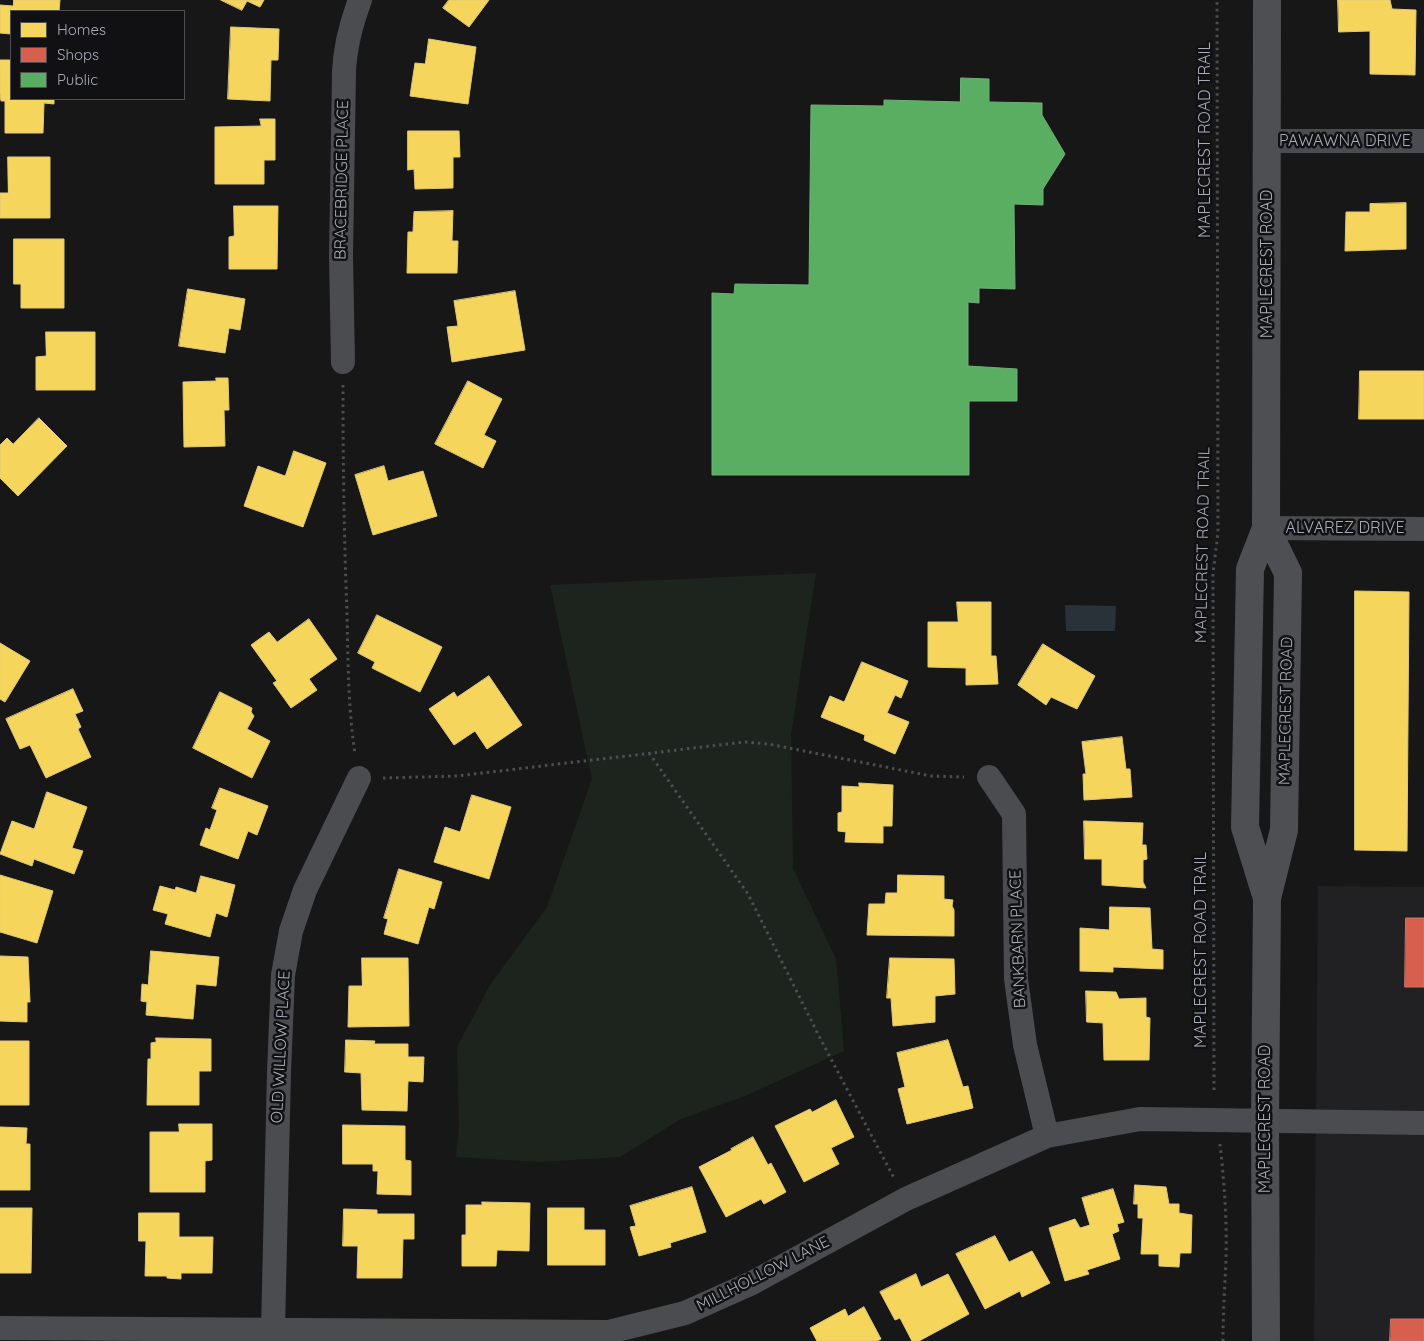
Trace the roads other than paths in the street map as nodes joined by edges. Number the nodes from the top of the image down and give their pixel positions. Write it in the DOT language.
graph roads {
  1 [pos="360,0"];
  2 [pos="1267,0"];
  3 [pos="1267,141"];
  4 [pos="1424,141"];
  5 [pos="343,362"];
  6 [pos="1266,528"];
  7 [pos="1424,529"];
  8 [pos="990,777"];
  9 [pos="359,778"];
  10 [pos="1267,898"];
  11 [pos="1265,1122"];
  12 [pos="1424,1123"];
  13 [pos="1047,1136"];
  14 [pos="0,1328"];
  15 [pos="273,1330"];
  16 [pos="1266,1341"];
  1 -- 5 [label="street, BRACEBRIDGE PLACE"];
  2 -- 3 [label="main road, MAPLECREST ROAD"];
  3 -- 4 [label="street, PAWAWNA DRIVE"];
  3 -- 6 [label="main road, MAPLECREST ROAD"];
  6 -- 7 [label="street, ALVAREZ DRIVE"];
  6 -- 10 [label="main road, MAPLECREST ROAD"];
  6 -- 10 [label="main road, MAPLECREST ROAD"];
  8 -- 13 [label="street, BANKBARN PLACE"];
  9 -- 15 [label="street, OLD WILLOW PLACE"];
  10 -- 11 [label="main road, MAPLECREST ROAD"];
  11 -- 12 [label="street, MILLHOLLOW LANE"];
  11 -- 13 [label="street, MILLHOLLOW LANE"];
  11 -- 16 [label="main road, MAPLECREST ROAD"];
  13 -- 15 [label="street, MILLHOLLOW LANE"];
  14 -- 15 [label="street, MILLHOLLOW LANE"];
}
